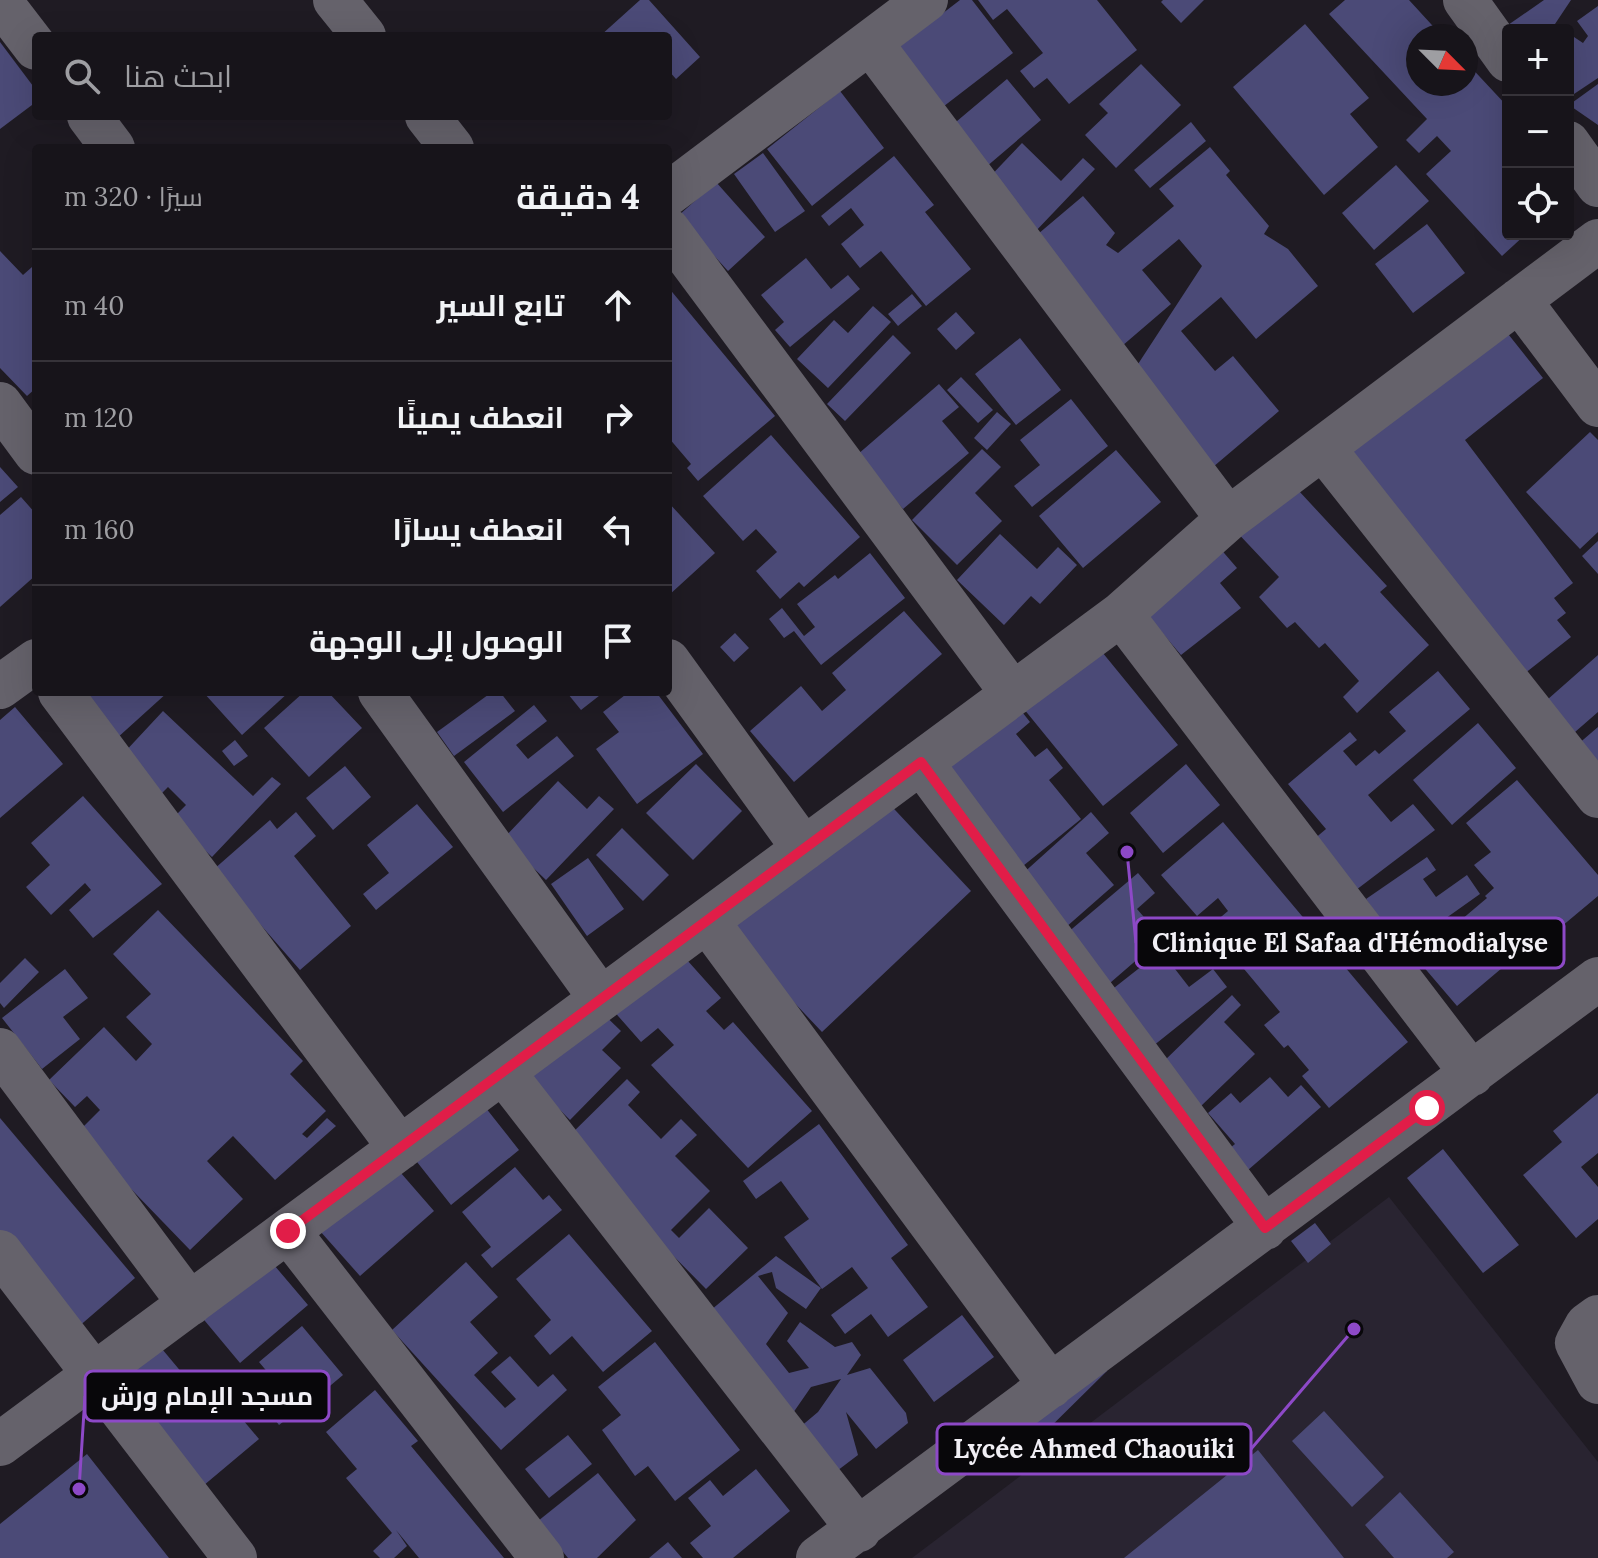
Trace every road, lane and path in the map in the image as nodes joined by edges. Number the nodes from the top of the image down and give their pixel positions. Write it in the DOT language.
graph roads {
  1 [pos="335,0"];
  2 [pos="926,0"];
  3 [pos="1465,0"];
  4 [pos="0,1"];
  5 [pos="361,32"];
  6 [pos="870,42"];
  7 [pos="32,43"];
  8 [pos="1502,52"];
  9 [pos="92,120"];
  10 [pos="430,120"];
  11 [pos="110,144"];
  12 [pos="449,144"];
  13 [pos="1574,151"];
  14 [pos="1598,185"];
  15 [pos="672,191"];
  16 [pos="672,235"];
  17 [pos="1598,241"];
  18 [pos="1519,300"];
  19 [pos="0,404"];
  20 [pos="1598,405"];
  21 [pos="32,448"];
  22 [pos="1323,448"];
  23 [pos="1228,519"];
  24 [pos="1121,614"];
  25 [pos="32,664"];
  26 [pos="672,667"];
  27 [pos="0,687"];
  28 [pos="1013,694"];
  29 [pos="63,696"];
  30 [pos="383,696"];
  31 [pos="921,762"];
  32 [pos="1598,796"];
  33 [pos="804,849"];
  34 [pos="707,921"];
  35 [pos="1598,979"];
  36 [pos="601,999"];
  37 [pos="0,1050"];
  38 [pos="503,1072"];
  39 [pos="1472,1074"];
  40 [pos="400,1148"];
  41 [pos="1265,1228"];
  42 [pos="288,1231"];
  43 [pos="0,1252"];
  44 [pos="190,1304"];
  45 [pos="1598,1317"];
  46 [pos="94,1374"];
  47 [pos="1598,1382"];
  48 [pos="1051,1386"];
  49 [pos="0,1444"];
  50 [pos="859,1530"];
  51 [pos="235,1558"];
  52 [pos="542,1558"];
  53 [pos="818,1558"];
  1 -- 5 [label="street"];
  2 -- 6 [label="street"];
  3 -- 8 [label="street"];
  4 -- 7 [label="street"];
  6 -- 15 [label="street"];
  6 -- 23 [label="street"];
  9 -- 11 [label="street"];
  10 -- 12 [label="street"];
  13 -- 14 [label="street"];
  16 -- 28 [label="street"];
  17 -- 18 [label="street"];
  18 -- 20 [label="street"];
  18 -- 22 [label="street"];
  19 -- 21 [label="street"];
  22 -- 23 [label="street"];
  22 -- 32 [label="street"];
  23 -- 24 [label="street"];
  24 -- 28 [label="street"];
  24 -- 39 [label="street"];
  25 -- 27 [label="street"];
  26 -- 33 [label="street"];
  28 -- 31 [label="street"];
  29 -- 40 [label="street"];
  30 -- 36 [label="street"];
  31 -- 33 [label="street"];
  31 -- 41 [label="street"];
  33 -- 34 [label="street"];
  34 -- 36 [label="street"];
  34 -- 48 [label="street"];
  35 -- 39 [label="street"];
  36 -- 38 [label="street"];
  37 -- 44 [label="street"];
  38 -- 40 [label="street"];
  38 -- 50 [label="street"];
  39 -- 41 [label="street"];
  40 -- 42 [label="street"];
  41 -- 48 [label="street"];
  42 -- 44 [label="street"];
  42 -- 52 [label="street"];
  43 -- 46 [label="street"];
  44 -- 46 [label="street"];
  45 -- 47 [label="street"];
  46 -- 49 [label="street"];
  46 -- 51 [label="street"];
  48 -- 50 [label="street"];
  50 -- 53 [label="street"];
}
